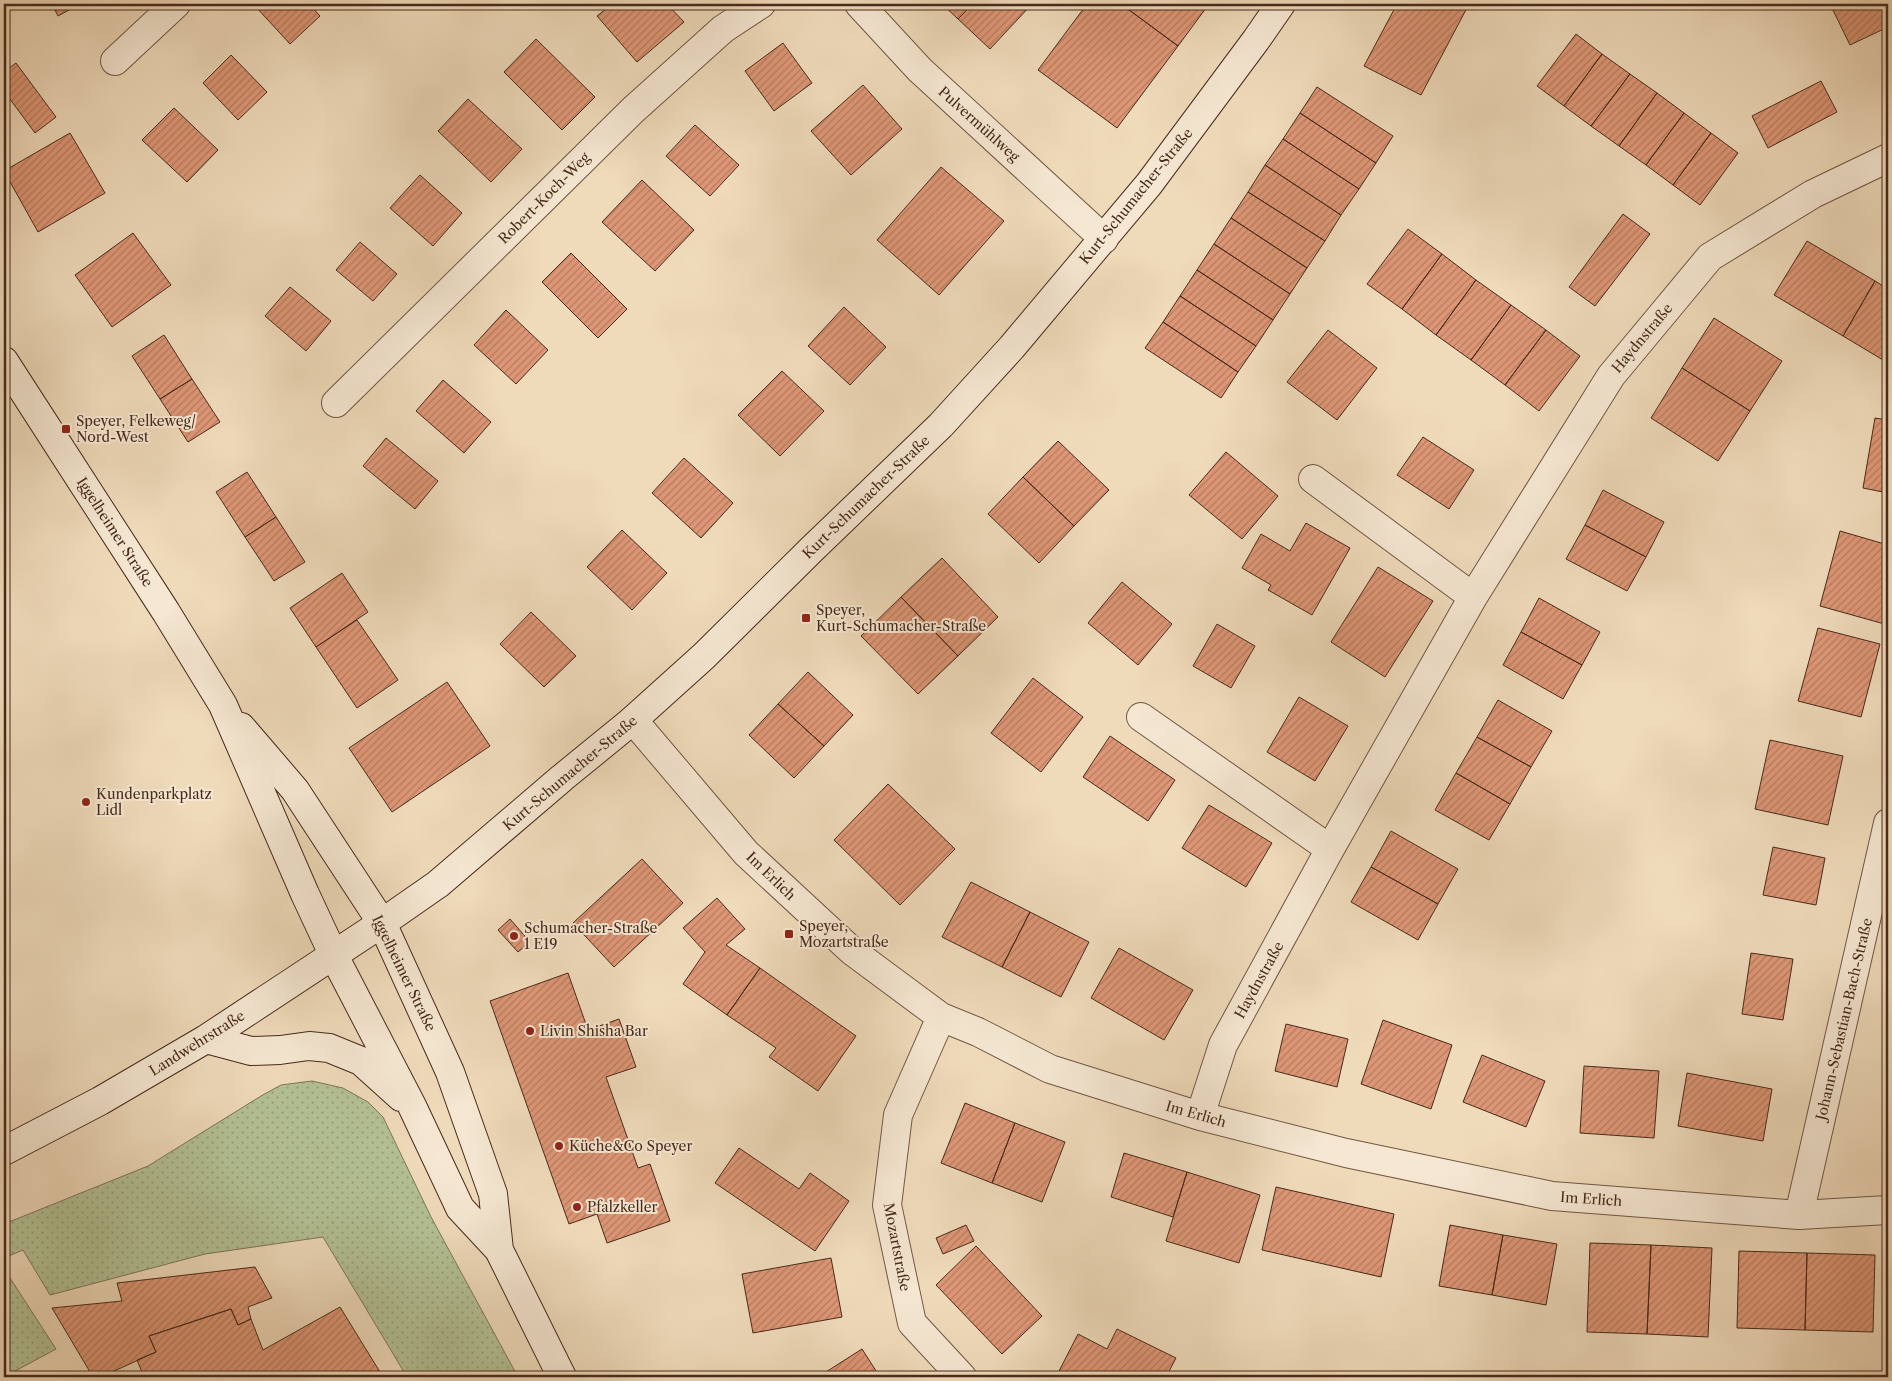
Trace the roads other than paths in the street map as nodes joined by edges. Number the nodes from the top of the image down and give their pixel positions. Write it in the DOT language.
graph roads {
  1 [pos="176,4"];
  2 [pos="761,4"];
  3 [pos="859,4"];
  4 [pos="1280,4"];
  5 [pos="115,61"];
  6 [pos="1888,158"];
  7 [pos="1104,238"];
  8 [pos="4,360"];
  9 [pos="336,403"];
  10 [pos="1313,479"];
  11 [pos="1473,597"];
  12 [pos="223,705"];
  13 [pos="1141,718"];
  14 [pos="633,720"];
  15 [pos="1888,823"];
  16 [pos="1330,849"];
  17 [pos="382,923"];
  18 [pos="334,954"];
  19 [pos="941,1017"];
  20 [pos="206,1039"];
  21 [pos="412,1106"];
  22 [pos="1200,1116"];
  23 [pos="4,1151"];
  24 [pos="1888,1210"];
  25 [pos="1799,1215"];
  26 [pos="500,1250"];
  27 [pos="562,1377"];
  28 [pos="962,1377"];
  1 -- 5 [label="street"];
  2 -- 9 [label="street, Robert-Koch-Weg"];
  3 -- 7 [label="street, Pulvermühlweg"];
  4 -- 7 [label="street, Kurt-Schumacher-Straße"];
  6 -- 11 [label="street, Haydnstraße"];
  7 -- 14 [label="street, Kurt-Schumacher-Straße"];
  8 -- 12 [label="street, Iggelheimer Straße"];
  10 -- 11 [label="street"];
  11 -- 16 [label="street, Haydnstraße"];
  12 -- 17 [label="street, Iggelheimer Straße"];
  12 -- 18 [label="street, Iggelheimer Straße"];
  13 -- 16 [label="street"];
  14 -- 17 [label="street, Kurt-Schumacher-Straße"];
  14 -- 19 [label="street, Im Erlich"];
  15 -- 25 [label="street, Johann-Sebastian-Bach-Straße"];
  16 -- 22 [label="street, Haydnstraße"];
  17 -- 18 [label="street, Landwehrstraße"];
  17 -- 26 [label="street, Iggelheimer Straße"];
  18 -- 20 [label="street, Landwehrstraße"];
  18 -- 21 [label="street, Iggelheimer Straße"];
  19 -- 22 [label="street, Im Erlich"];
  19 -- 28 [label="street, Mozartstraße"];
  20 -- 21 [label="street"];
  20 -- 23 [label="street, Landwehrstraße"];
  21 -- 26 [label="street, Iggelheimer Straße"];
  22 -- 25 [label="street, Im Erlich"];
  24 -- 25 [label="street, Im Erlich"];
  26 -- 27 [label="street, Iggelheimer Straße"];
}
